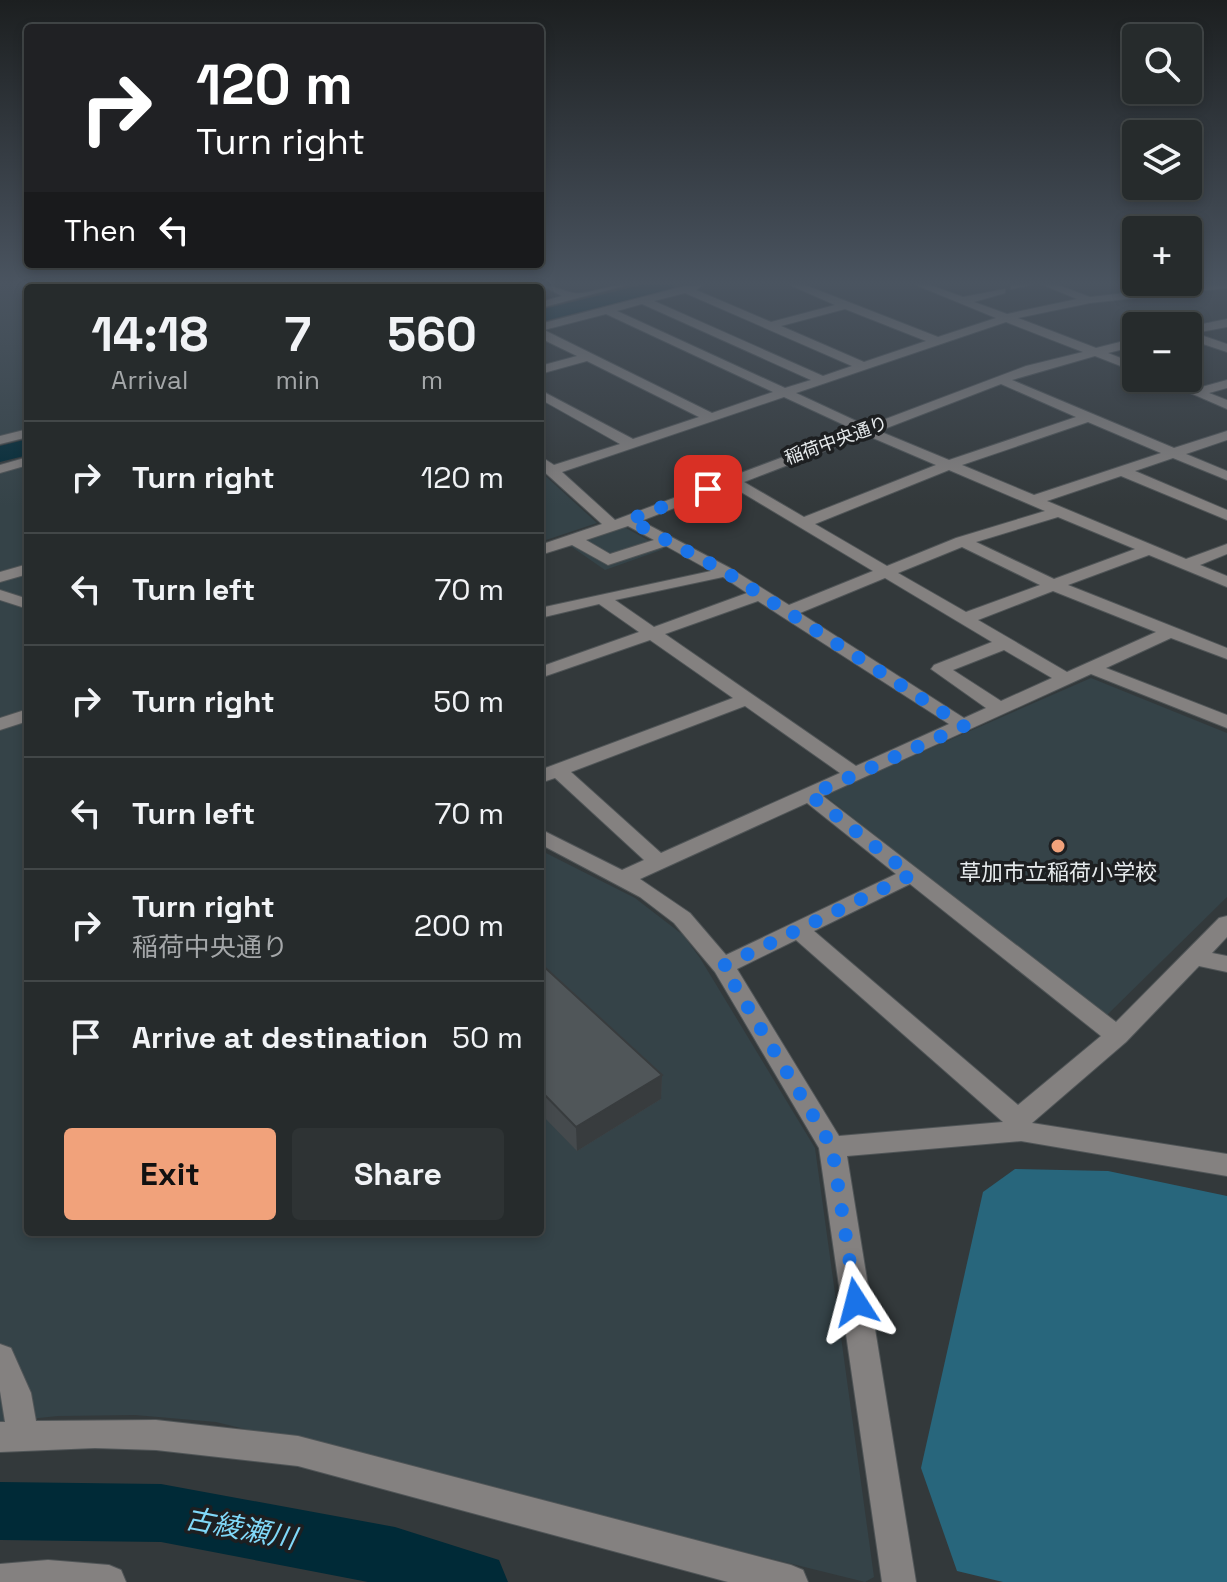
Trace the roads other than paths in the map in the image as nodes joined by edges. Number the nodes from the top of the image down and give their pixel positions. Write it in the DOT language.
graph roads {
  1 [pos="580,359"];
  2 [pos="591,359"];
  3 [pos="711,359"];
  4 [pos="774,359"];
  5 [pos="846,359"];
  6 [pos="884,359"];
  7 [pos="1067,359"];
  8 [pos="863,366"];
  9 [pos="544,369"];
  10 [pos="822,380"];
  11 [pos="1001,380"];
  12 [pos="1227,384"];
  13 [pos="1202,391"];
  14 [pos="1198,392"];
  15 [pos="785,393"];
  16 [pos="544,396"];
  17 [pos="1227,405"];
  18 [pos="710,417"];
  19 [pos="1088,417"];
  20 [pos="865,430"];
  21 [pos="24,434"];
  22 [pos="1227,435"];
  23 [pos="0,440"];
  24 [pos="631,444"];
  25 [pos="1173,453"];
  26 [pos="24,462"];
  27 [pos="544,464"];
  28 [pos="949,465"];
  29 [pos="0,469"];
  30 [pos="552,471"];
  31 [pos="1122,471"];
  32 [pos="1227,476"];
  33 [pos="731,480"];
  34 [pos="1032,501"];
  35 [pos="1057,512"];
  36 [pos="1227,515"];
  37 [pos="629,520"];
  38 [pos="803,523"];
  39 [pos="613,526"];
  40 [pos="573,539"];
  41 [pos="667,541"];
  42 [pos="962,541"];
  43 [pos="544,549"];
  44 [pos="1227,549"];
  45 [pos="1147,550"];
  46 [pos="1184,565"];
  47 [pos="24,570"];
  48 [pos="724,571"];
  49 [pos="884,572"];
  50 [pos="0,577"];
  51 [pos="1227,582"];
  52 [pos="1053,585"];
  53 [pos="761,594"];
  54 [pos="0,595"];
  55 [pos="601,598"];
  56 [pos="24,603"];
  57 [pos="544,612"];
  58 [pos="787,612"];
  59 [pos="964,619"];
  60 [pos="1170,632"];
  61 [pos="653,634"];
  62 [pos="1005,643"];
  63 [pos="1227,654"];
  64 [pos="1091,668"];
  65 [pos="544,672"];
  66 [pos="1066,679"];
  67 [pos="747,699"];
  68 [pos="1000,709"];
  69 [pos="24,716"];
  70 [pos="1227,722"];
  71 [pos="0,724"];
  72 [pos="964,726"];
  73 [pos="549,774"];
  74 [pos="856,775"];
  75 [pos="810,795"];
  76 [pos="544,838"];
  77 [pos="658,862"];
  78 [pos="911,875"];
  79 [pos="623,878"];
  80 [pos="1227,923"];
  81 [pos="800,931"];
  82 [pos="1196,957"];
  83 [pos="1227,964"];
  84 [pos="723,966"];
  85 [pos="1117,1036"];
  86 [pos="1019,1125"];
  87 [pos="832,1147"];
  88 [pos="1227,1165"];
  89 [pos="0,1358"];
  90 [pos="11,1436"];
  91 [pos="0,1581"];
  92 [pos="109,1582"];
  93 [pos="791,1582"];
  94 [pos="899,1582"];
  1 -- 9 [label="street"];
  2 -- 18 [label="street"];
  3 -- 15 [label="street"];
  4 -- 10 [label="street"];
  5 -- 8 [label="street"];
  6 -- 8 [label="street"];
  7 -- 11 [label="street, 稲荷中央通り"];
  8 -- 10 [label="street"];
  10 -- 15 [label="street"];
  11 -- 19 [label="street"];
  11 -- 20 [label="street, 稲荷中央通り"];
  12 -- 13 [label="street"];
  14 -- 17 [label="street"];
  15 -- 18 [label="street"];
  15 -- 20 [label="street"];
  16 -- 24 [label="street"];
  18 -- 24 [label="street"];
  19 -- 25 [label="street"];
  19 -- 28 [label="street"];
  20 -- 28 [label="street"];
  20 -- 33 [label="street, 稲荷中央通り"];
  21 -- 23 [label="street"];
  22 -- 25 [label="street"];
  24 -- 30 [label="street"];
  25 -- 31 [label="street"];
  25 -- 32 [label="street"];
  26 -- 29 [label="street"];
  27 -- 30 [label="street"];
  28 -- 34 [label="street"];
  28 -- 38 [label="street"];
  30 -- 39 [label="street"];
  31 -- 34 [label="street"];
  31 -- 36 [label="street"];
  33 -- 37 [label="street, 稲荷中央通り"];
  33 -- 38 [label="street"];
  34 -- 35 [label="street"];
  35 -- 42 [label="street"];
  35 -- 45 [label="street"];
  37 -- 39 [label="street, 稲荷中央通り"];
  37 -- 41 [label="street"];
  38 -- 49 [label="street"];
  39 -- 40 [label="street, 稲荷中央通り"];
  40 -- 41 [label="street"];
  40 -- 43 [label="street, 稲荷中央通り"];
  41 -- 48 [label="street"];
  42 -- 49 [label="street"];
  42 -- 52 [label="street"];
  44 -- 46 [label="street"];
  45 -- 46 [label="street"];
  45 -- 52 [label="street"];
  46 -- 51 [label="street"];
  47 -- 50 [label="street"];
  48 -- 53 [label="street"];
  48 -- 55 [label="street"];
  49 -- 58 [label="street"];
  49 -- 59 [label="street"];
  52 -- 59 [label="street"];
  52 -- 60 [label="street"];
  53 -- 58 [label="street"];
  53 -- 61 [label="street"];
  54 -- 56 [label="street"];
  55 -- 57 [label="street"];
  55 -- 61 [label="street"];
  58 -- 72 [label="street"];
  59 -- 62 [label="street"];
  60 -- 63 [label="street"];
  60 -- 64 [label="street"];
  61 -- 65 [label="street"];
  61 -- 67 [label="street"];
  62 -- 66 [label="street"];
  62 -- 68 [label="street"];
  64 -- 66 [label="street"];
  64 -- 70 [label="street"];
  66 -- 68 [label="street"];
  67 -- 73 [label="street"];
  67 -- 74 [label="street"];
  68 -- 72 [label="street"];
  69 -- 71 [label="street"];
  72 -- 74 [label="street"];
  73 -- 77 [label="street"];
  74 -- 75 [label="street"];
  75 -- 77 [label="street"];
  75 -- 78 [label="street"];
  76 -- 79 [label="street"];
  77 -- 79 [label="street"];
  78 -- 81 [label="street"];
  78 -- 85 [label="street"];
  79 -- 84 [label="street"];
  80 -- 82 [label="street"];
  81 -- 84 [label="street"];
  81 -- 86 [label="street"];
  82 -- 83 [label="street"];
  82 -- 85 [label="street"];
  84 -- 87 [label="street"];
  85 -- 86 [label="street"];
  86 -- 87 [label="street"];
  86 -- 88 [label="street"];
  87 -- 94 [label="street"];
  89 -- 90 [label="street"];
  90 -- 93 [label="street"];
  91 -- 92 [label="street"];
}
